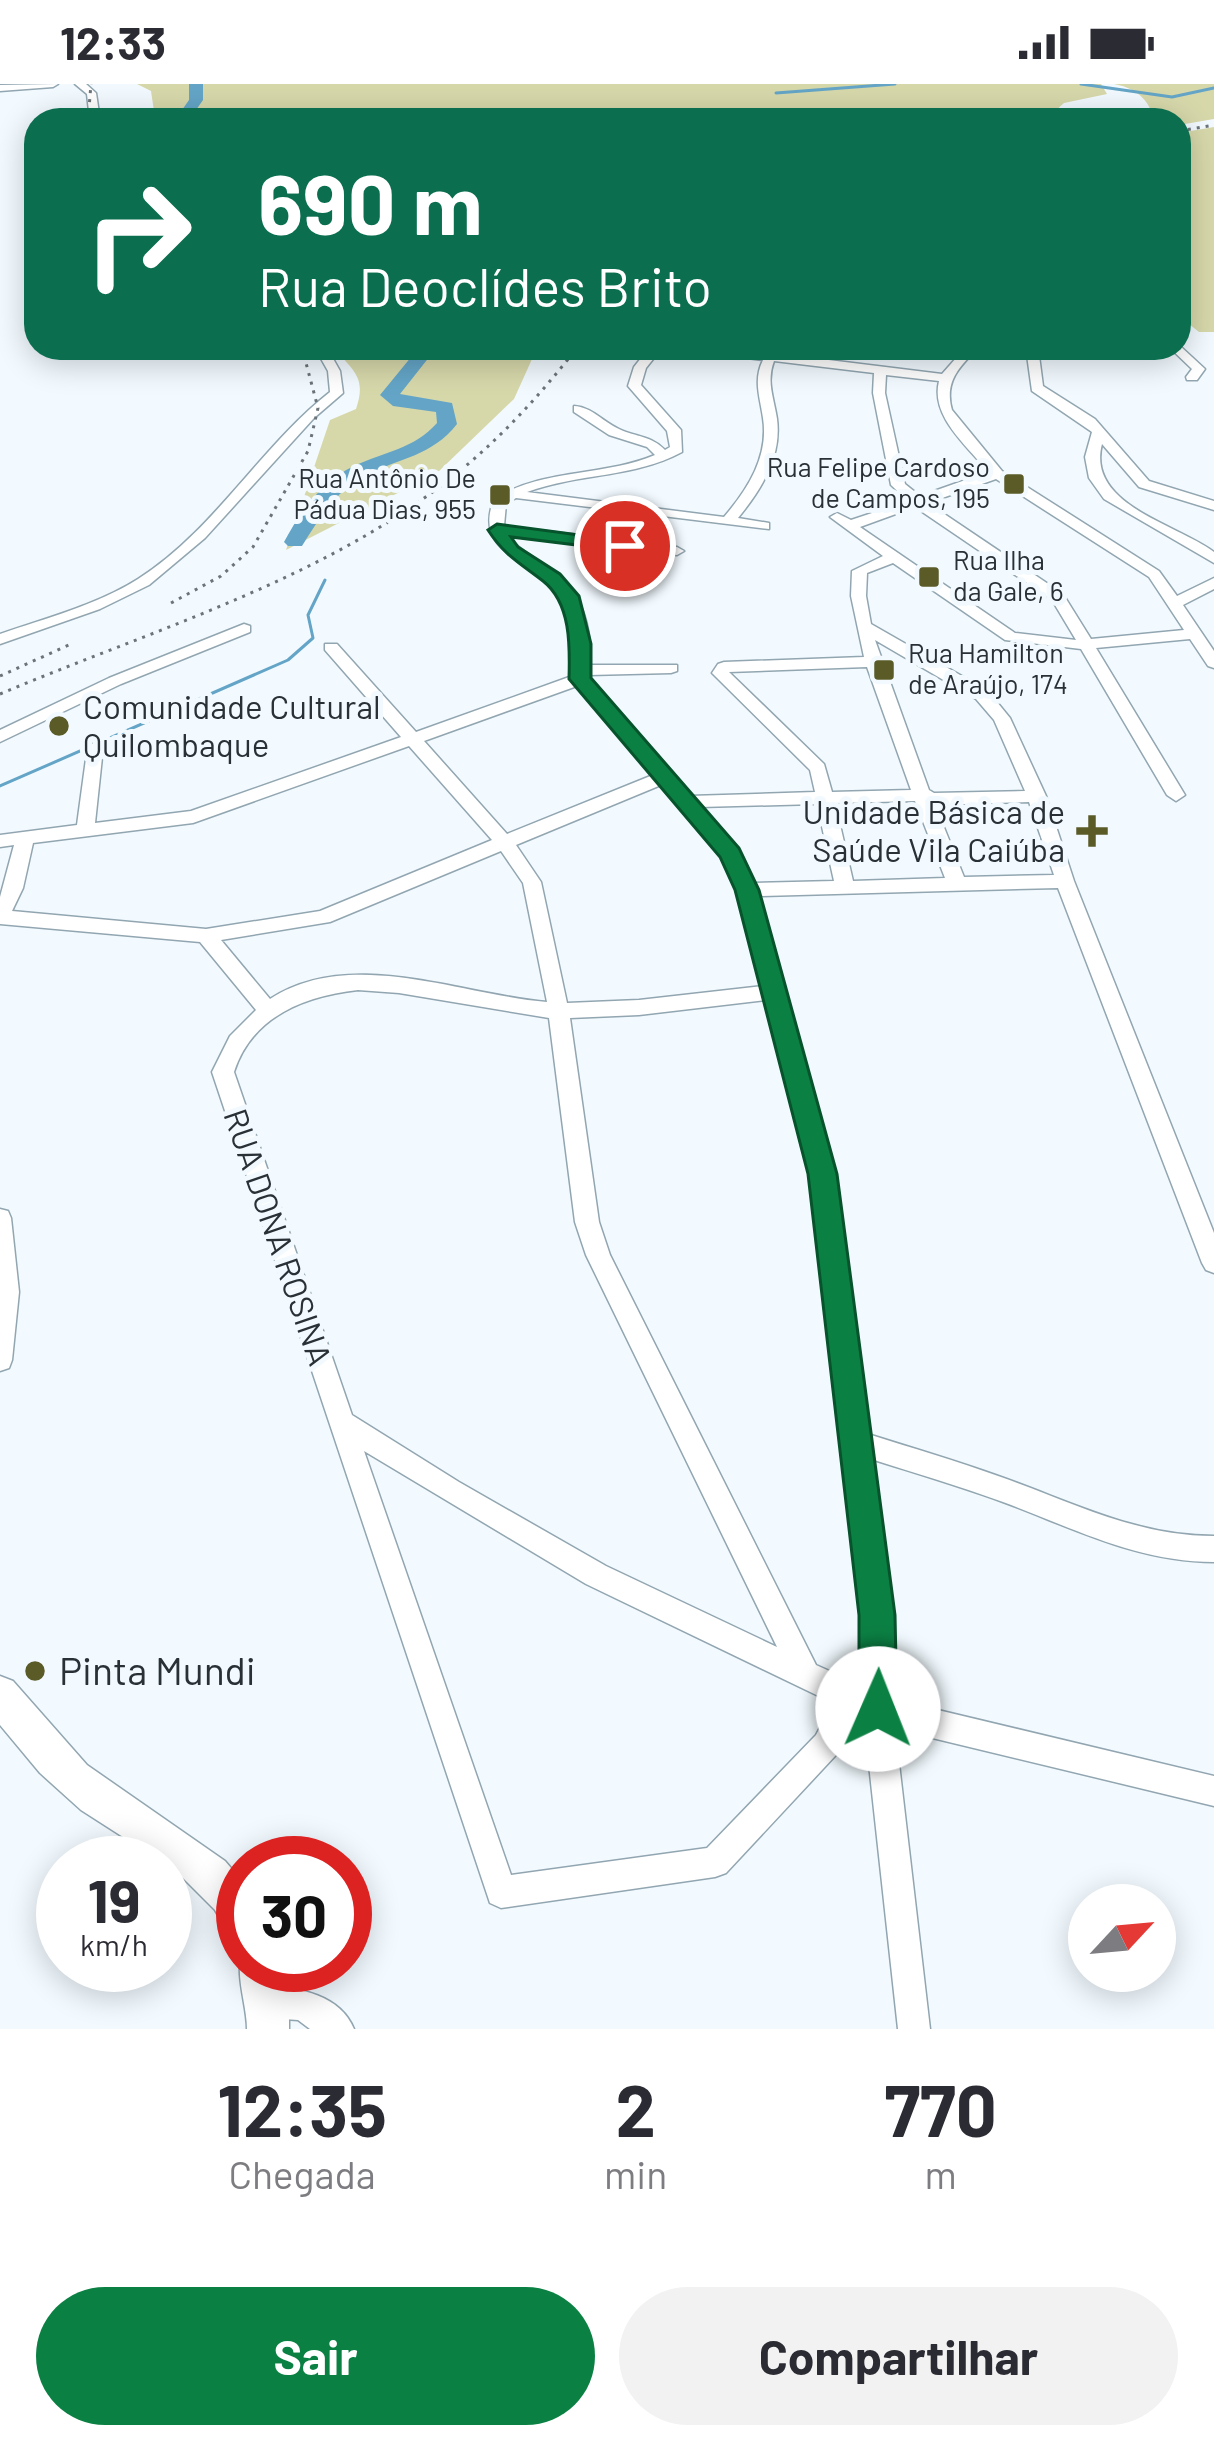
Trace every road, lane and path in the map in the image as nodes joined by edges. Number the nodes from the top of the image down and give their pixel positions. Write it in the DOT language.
graph roads {
  1 [pos="53,84"];
  2 [pos="0,88"];
  3 [pos="328,360"];
  4 [pos="646,360"];
  5 [pos="771,360"];
  6 [pos="822,360"];
  7 [pos="962,360"];
  8 [pos="1034,360"];
  9 [pos="1189,360"];
  10 [pos="880,370"];
  11 [pos="1192,377"];
  12 [pos="946,378"];
  13 [pos="578,409"];
  14 [pos="1099,431"];
  15 [pos="665,457"];
  16 [pos="997,474"];
  17 [pos="510,494"];
  18 [pos="915,502"];
  19 [pos="1214,506"];
  20 [pos="729,520"];
  21 [pos="764,526"];
  22 [pos="497,530"];
  23 [pos="677,551"];
  24 [pos="891,558"];
  25 [pos="1214,559"];
  26 [pos="1214,583"];
  27 [pos="1177,602"];
  28 [pos="863,626"];
  29 [pos="244,628"];
  30 [pos="1192,634"];
  31 [pos="0,639"];
  32 [pos="1089,645"];
  33 [pos="331,647"];
  34 [pos="872,662"];
  35 [pos="1214,663"];
  36 [pos="671,668"];
  37 [pos="581,675"];
  38 [pos="0,737"];
  39 [pos="412,739"];
  40 [pos="94,748"];
  41 [pos="661,778"];
  42 [pos="1176,795"];
  43 [pos="1037,796"];
  44 [pos="827,797"];
  45 [pos="926,797"];
  46 [pos="683,802"];
  47 [pos="85,832"];
  48 [pos="25,839"];
  49 [pos="0,841"];
  50 [pos="504,842"];
  51 [pos="9,881"];
  52 [pos="1065,881"];
  53 [pos="957,884"];
  54 [pos="845,887"];
  55 [pos="747,890"];
  56 [pos="0,916"];
  57 [pos="206,936"];
  58 [pos="772,992"];
  59 [pos="267,1009"];
  60 [pos="559,1011"];
  61 [pos="0,1218"];
  62 [pos="1214,1263"];
  63 [pos="0,1360"];
  64 [pos="341,1422"];
  65 [pos="858,1443"];
  66 [pos="1214,1549"];
  67 [pos="806,1675"];
  68 [pos="865,1703"];
  69 [pos="4,1709"];
  70 [pos="1214,1791"];
  71 [pos="216,1880"];
  72 [pos="265,1999"];
  73 [pos="338,2029"];
  74 [pos="914,2029"];
  1 -- 2 [label="street"];
  3 -- 31 [label="street"];
  4 -- 15 [label="street"];
  5 -- 20 [label="street"];
  6 -- 10 [label="street"];
  7 -- 12 [label="street"];
  8 -- 14 [label="street"];
  9 -- 11 [label="street"];
  10 -- 12 [label="street"];
  10 -- 18 [label="street"];
  12 -- 16 [label="street"];
  13 -- 15 [label="street"];
  14 -- 19 [label="street"];
  14 -- 25 [label="street"];
  15 -- 17 [label="street"];
  16 -- 18 [label="street"];
  16 -- 27 [label="street"];
  17 -- 20 [label="street"];
  17 -- 22 [label="street"];
  18 -- 24 [label="street"];
  18 -- 32 [label="street"];
  20 -- 21 [label="street"];
  22 -- 23 [label="street"];
  22 -- 37 [label="street"];
  24 -- 28 [label="street"];
  24 -- 32 [label="street"];
  26 -- 27 [label="street"];
  27 -- 30 [label="street"];
  28 -- 34 [label="street"];
  28 -- 43 [label="street"];
  29 -- 38 [label="street"];
  30 -- 32 [label="street"];
  30 -- 35 [label="street"];
  32 -- 42 [label="street"];
  33 -- 39 [label="street"];
  34 -- 44 [label="street"];
  34 -- 45 [label="street"];
  36 -- 37 [label="street"];
  37 -- 39 [label="street"];
  37 -- 41 [label="street"];
  39 -- 47 [label="street"];
  39 -- 50 [label="street"];
  40 -- 47 [label="street"];
  41 -- 46 [label="street"];
  41 -- 50 [label="street"];
  43 -- 45 [label="street"];
  43 -- 52 [label="street"];
  44 -- 45 [label="street"];
  44 -- 46 [label="street"];
  44 -- 54 [label="street"];
  45 -- 53 [label="street"];
  46 -- 55 [label="street"];
  47 -- 48 [label="street"];
  48 -- 49 [label="street"];
  48 -- 51 [label="street"];
  50 -- 57 [label="street"];
  50 -- 60 [label="street"];
  51 -- 56 [label="street"];
  52 -- 53 [label="street"];
  52 -- 62 [label="street"];
  53 -- 54 [label="street"];
  54 -- 55 [label="street"];
  55 -- 58 [label="street"];
  56 -- 57 [label="street"];
  57 -- 59 [label="street"];
  58 -- 60 [label="street, RUA DONA ROSINA"];
  58 -- 65 [label="street"];
  59 -- 60 [label="street, RUA DONA ROSINA"];
  59 -- 64 [label="street, RUA DONA ROSINA"];
  60 -- 67 [label="street"];
  61 -- 63 [label="street"];
  64 -- 67 [label="street"];
  64 -- 68 [label="street, RUA DONA ROSINA"];
  65 -- 66 [label="street"];
  65 -- 68 [label="street"];
  67 -- 68 [label="street"];
  68 -- 70 [label="street"];
  68 -- 74 [label="street"];
  69 -- 71 [label="main road"];
  72 -- 73 [label="street"];
}
